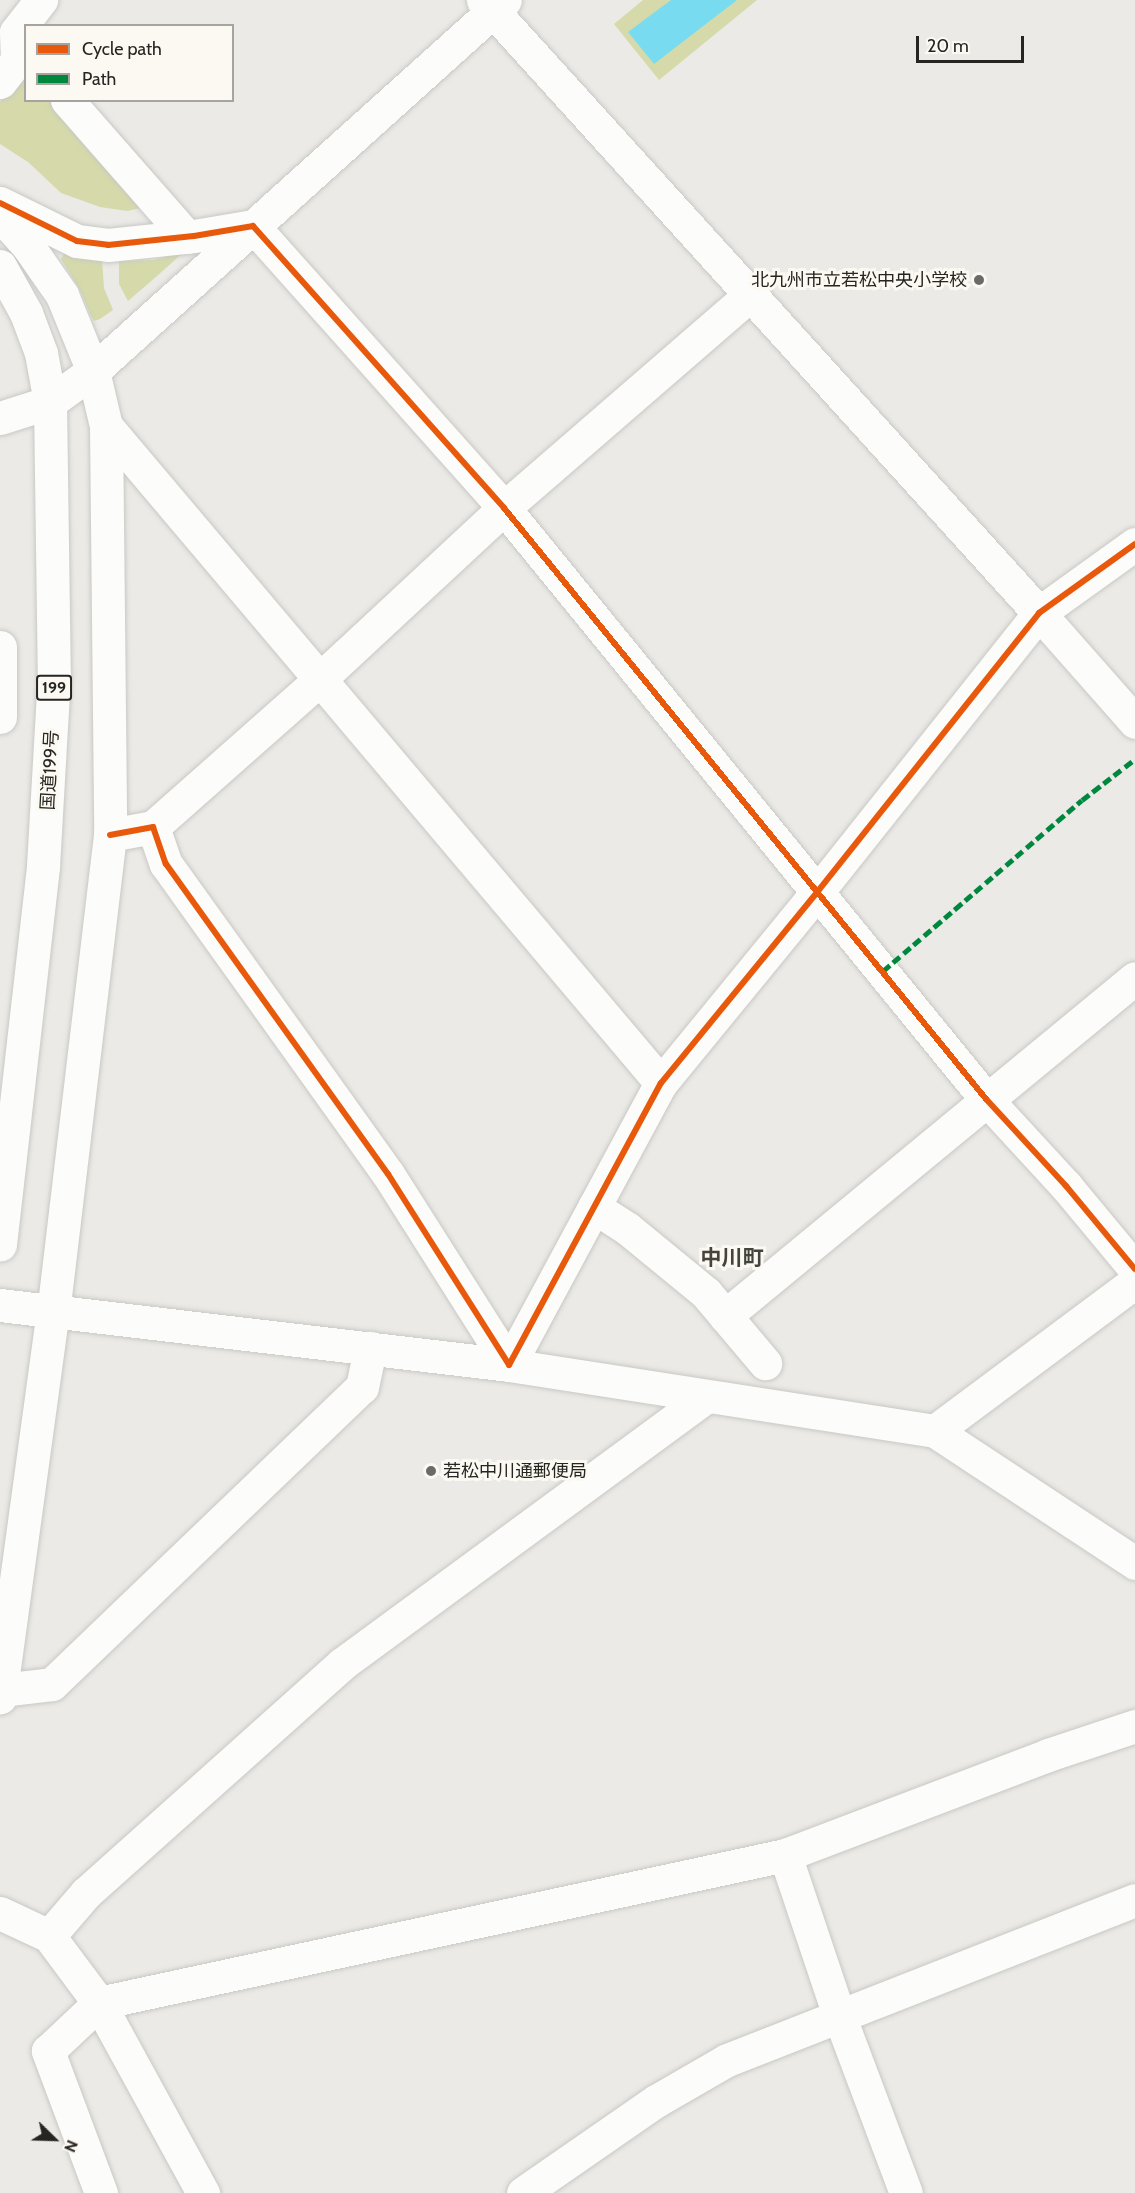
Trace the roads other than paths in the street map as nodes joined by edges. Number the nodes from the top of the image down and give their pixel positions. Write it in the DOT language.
graph roads {
  1 [pos="41,0"];
  2 [pos="493,4"];
  3 [pos="21,47"];
  4 [pos="0,82"];
  5 [pos="69,102"];
  6 [pos="0,203"];
  7 [pos="0,215"];
  8 [pos="253,226"];
  9 [pos="187,237"];
  10 [pos="0,266"];
  11 [pos="749,296"];
  12 [pos="93,371"];
  13 [pos="50,402"];
  14 [pos="0,418"];
  15 [pos="106,426"];
  16 [pos="504,508"];
  17 [pos="1135,544"];
  18 [pos="1040,613"];
  19 [pos="0,647"];
  20 [pos="320,679"];
  21 [pos="0,717"];
  22 [pos="1135,723"];
  23 [pos="153,827"];
  24 [pos="110,835"];
  25 [pos="818,891"];
  26 [pos="1135,978"];
  27 [pos="661,1083"];
  28 [pos="986,1099"];
  29 [pos="594,1207"];
  30 [pos="0,1245"];
  31 [pos="1135,1269"];
  32 [pos="1135,1282"];
  33 [pos="0,1305"];
  34 [pos="53,1310"];
  35 [pos="725,1316"];
  36 [pos="370,1348"];
  37 [pos="765,1363"];
  38 [pos="509,1365"];
  39 [pos="705,1397"];
  40 [pos="935,1431"];
  41 [pos="1135,1563"];
  42 [pos="0,1693"];
  43 [pos="1135,1726"];
  44 [pos="785,1855"];
  45 [pos="1135,1900"];
  46 [pos="0,1913"];
  47 [pos="49,1936"];
  48 [pos="99,2003"];
  49 [pos="839,2015"];
  50 [pos="101,2193"];
  51 [pos="203,2193"];
  52 [pos="523,2193"];
  53 [pos="906,2193"];
  1 -- 3 [label="main road"];
  2 -- 8 [label="main road"];
  2 -- 11 [label="main road"];
  3 -- 4 [label="main road"];
  5 -- 9 [label="main road"];
  6 -- 9 [label="main road"];
  7 -- 12 [label="main road"];
  8 -- 9 [label="main road"];
  8 -- 12 [label="main road"];
  8 -- 16 [label="main road"];
  10 -- 13 [label="main road, 国道199号 / 199"];
  11 -- 16 [label="main road"];
  11 -- 18 [label="main road"];
  12 -- 13 [label="main road"];
  12 -- 15 [label="main road"];
  13 -- 14 [label="main road"];
  13 -- 30 [label="main road, 国道199号 / 199"];
  15 -- 20 [label="main road"];
  15 -- 24 [label="main road"];
  16 -- 20 [label="main road"];
  16 -- 25 [label="main road"];
  17 -- 18 [label="main road"];
  18 -- 22 [label="main road"];
  18 -- 25 [label="main road"];
  19 -- 21 [label="main road"];
  20 -- 23 [label="main road"];
  20 -- 27 [label="main road"];
  23 -- 24 [label="main road"];
  23 -- 38 [label="main road"];
  24 -- 34 [label="main road"];
  25 -- 27 [label="main road"];
  25 -- 28 [label="main road"];
  26 -- 28 [label="main road"];
  27 -- 29 [label="main road"];
  28 -- 31 [label="main road"];
  28 -- 35 [label="main road"];
  29 -- 35 [label="main road"];
  29 -- 38 [label="main road"];
  32 -- 40 [label="main road"];
  33 -- 34 [label="main road"];
  34 -- 36 [label="main road"];
  34 -- 42 [label="main road"];
  35 -- 37 [label="main road"];
  36 -- 38 [label="main road"];
  36 -- 42 [label="main road"];
  38 -- 39 [label="main road"];
  39 -- 40 [label="main road"];
  39 -- 47 [label="main road"];
  40 -- 41 [label="main road"];
  43 -- 44 [label="main road"];
  44 -- 48 [label="main road"];
  44 -- 49 [label="main road"];
  45 -- 49 [label="main road"];
  46 -- 47 [label="main road"];
  47 -- 48 [label="main road"];
  48 -- 50 [label="main road"];
  48 -- 51 [label="main road"];
  49 -- 52 [label="main road"];
  49 -- 53 [label="main road"];
}
